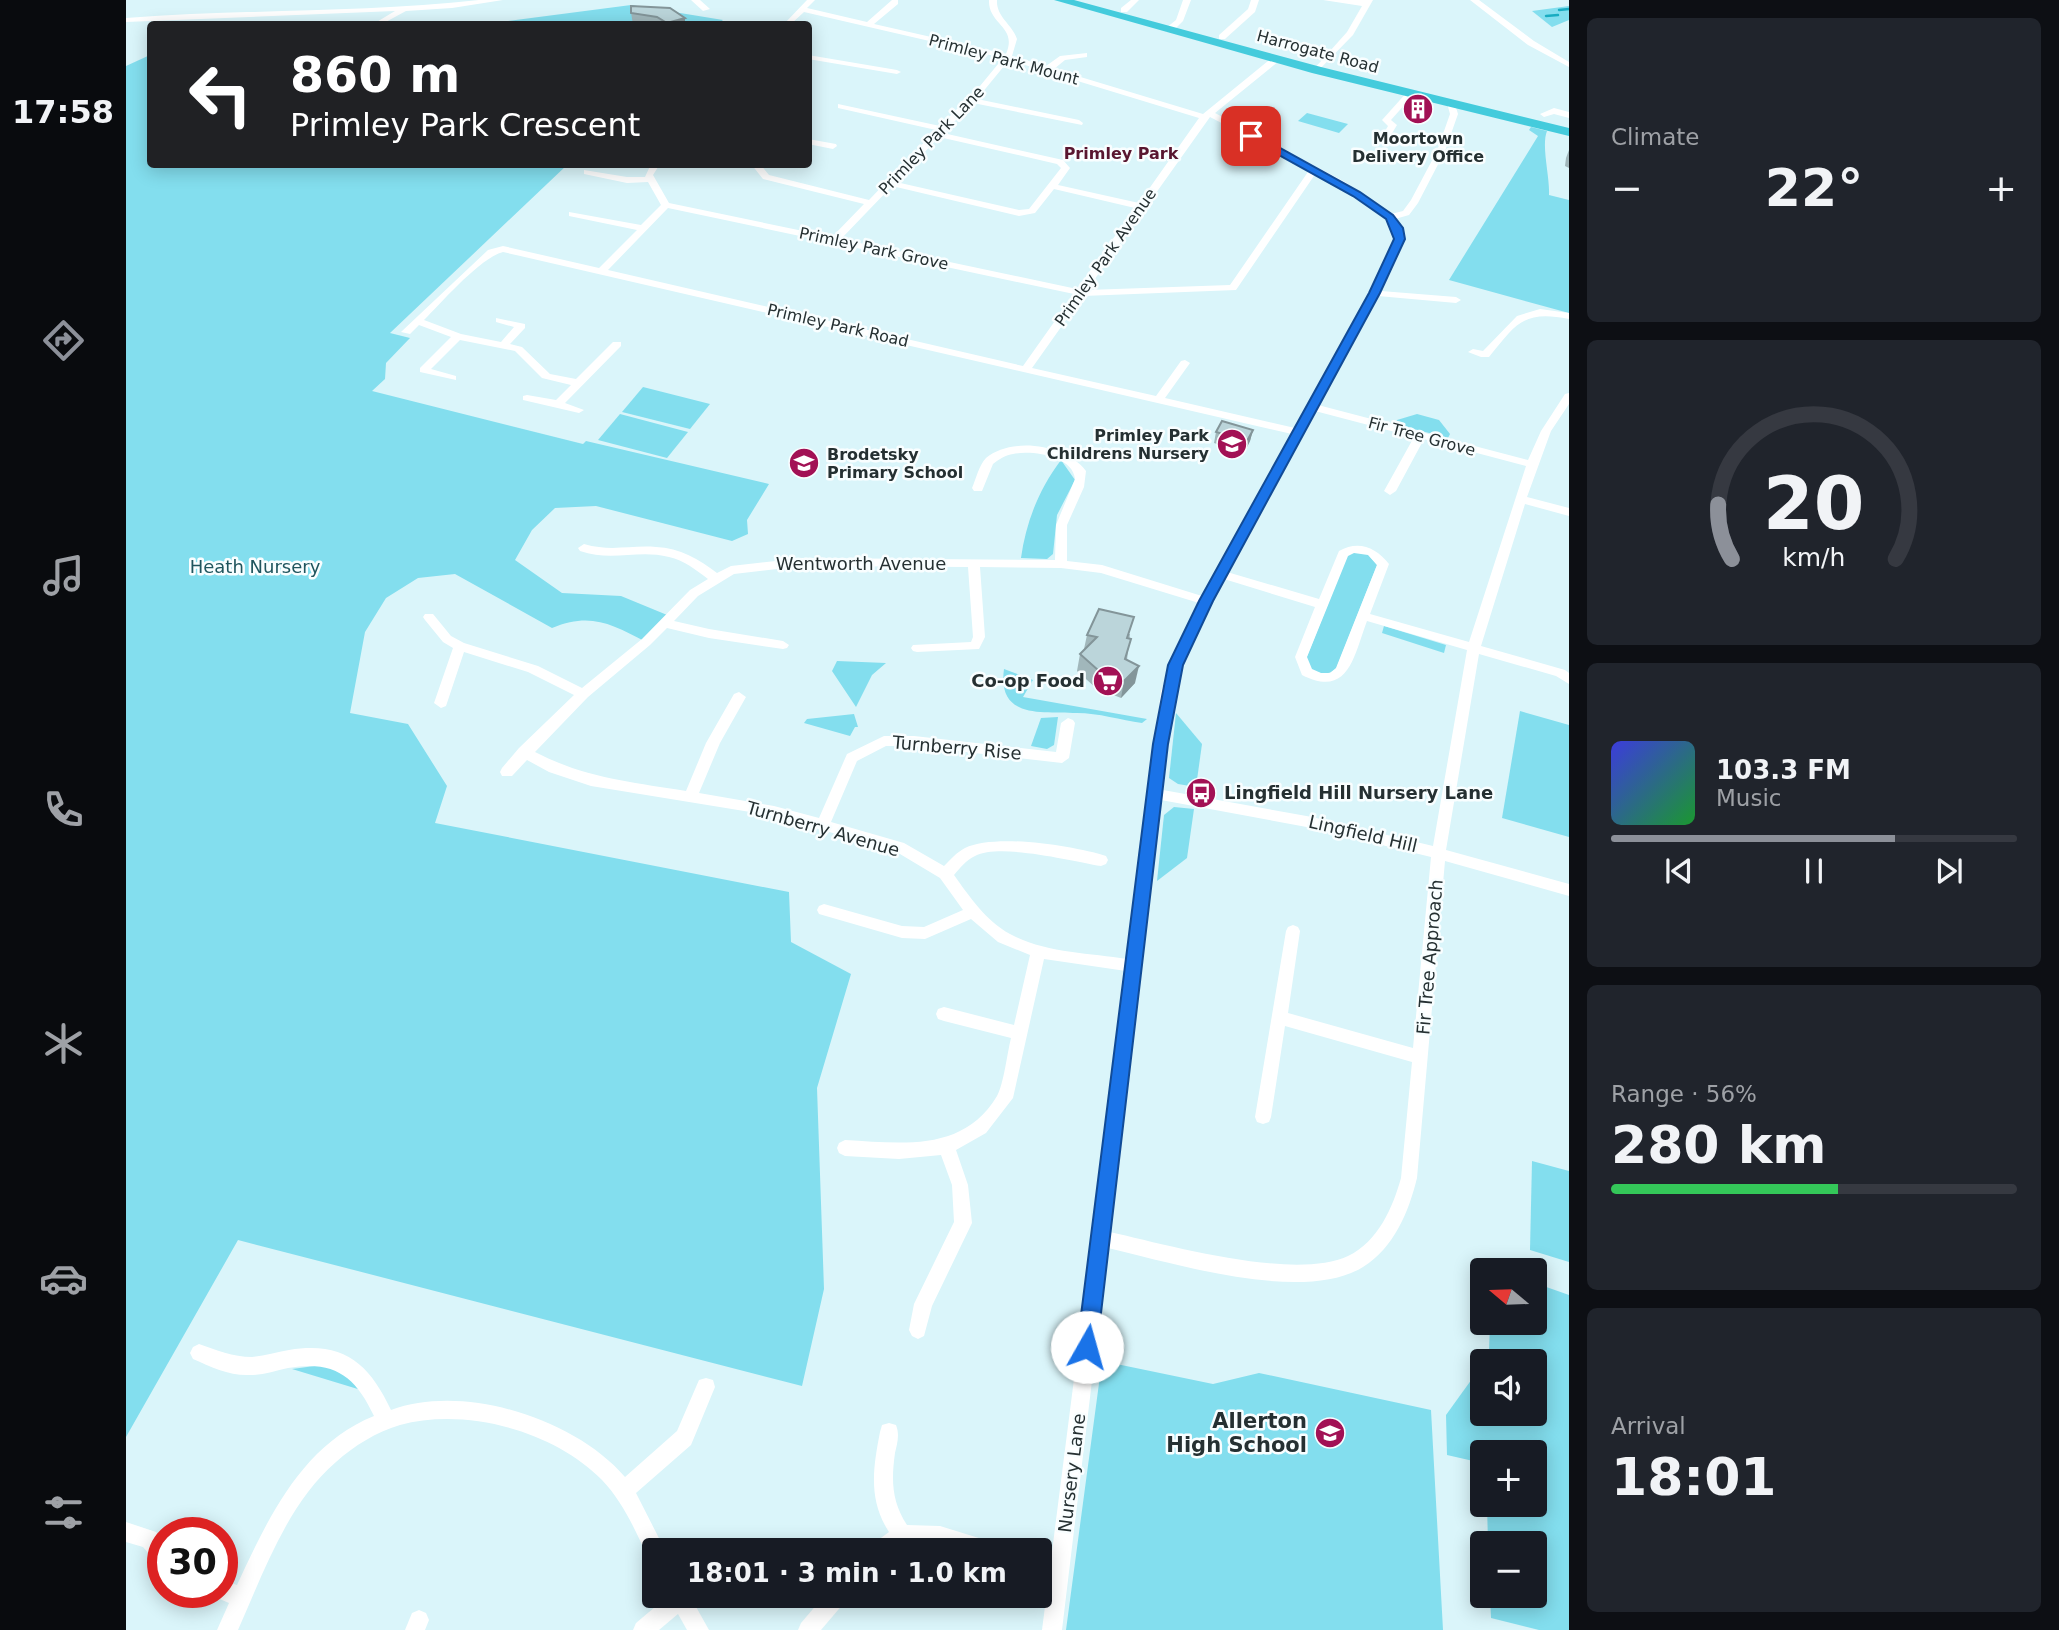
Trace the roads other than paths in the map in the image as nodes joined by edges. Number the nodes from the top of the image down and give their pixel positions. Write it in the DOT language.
graph roads {
  1 [pos="499,0"];
  2 [pos="695,0"];
  3 [pos="811,0"];
  4 [pos="993,0"];
  5 [pos="1060,0"];
  6 [pos="1087,0"];
  7 [pos="1135,0"];
  8 [pos="1186,0"];
  9 [pos="1255,0"];
  10 [pos="1327,0"];
  11 [pos="1474,0"];
  12 [pos="481,1"];
  13 [pos="895,2"];
  14 [pos="1369,2"];
  15 [pos="404,9"];
  16 [pos="706,9"];
  17 [pos="802,9"];
  18 [pos="1124,10"];
  19 [pos="292,11"];
  20 [pos="126,20"];
  21 [pos="287,21"];
  22 [pos="383,21"];
  23 [pos="790,21"];
  24 [pos="868,25"];
  25 [pos="1172,27"];
  26 [pos="1222,37"];
  27 [pos="1084,55"];
  28 [pos="1007,57"];
  29 [pos="812,58"];
  30 [pos="1276,59"];
  31 [pos="1569,65"];
  32 [pos="1320,68"];
  33 [pos="1048,69"];
  34 [pos="897,72"];
  35 [pos="1413,90"];
  36 [pos="971,100"];
  37 [pos="1444,101"];
  38 [pos="841,106"];
  39 [pos="1489,107"];
  40 [pos="1544,114"];
  41 [pos="1206,115"];
  42 [pos="1569,115"];
  43 [pos="1569,120"];
  44 [pos="1079,123"];
  45 [pos="939,131"];
  46 [pos="1569,132"];
  47 [pos="1385,138"];
  48 [pos="812,142"];
  49 [pos="833,146"];
  50 [pos="653,168"];
  51 [pos="758,168"];
  52 [pos="1314,170"];
  53 [pos="587,172"];
  54 [pos="650,179"];
  55 [pos="890,183"];
  56 [pos="1052,186"];
  57 [pos="871,203"];
  58 [pos="666,205"];
  59 [pos="1139,206"];
  60 [pos="572,214"];
  61 [pos="1390,217"];
  62 [pos="643,228"];
  63 [pos="836,239"];
  64 [pos="602,271"];
  65 [pos="1081,293"];
  66 [pos="1375,293"];
  67 [pos="1456,300"];
  68 [pos="1569,316"];
  69 [pos="500,320"];
  70 [pos="417,321"];
  71 [pos="406,332"];
  72 [pos="458,336"];
  73 [pos="617,344"];
  74 [pos="504,345"];
  75 [pos="591,348"];
  76 [pos="608,352"];
  77 [pos="1473,352"];
  78 [pos="1185,363"];
  79 [pos="1026,369"];
  80 [pos="452,378"];
  81 [pos="578,383"];
  82 [pos="1569,396"];
  83 [pos="527,398"];
  84 [pos="1159,399"];
  85 [pos="558,404"];
  86 [pos="1312,407"];
  87 [pos="579,410"];
  88 [pos="1298,432"];
  89 [pos="1421,435"];
  90 [pos="1532,464"];
  91 [pos="978,488"];
  92 [pos="1390,491"];
  93 [pos="1521,499"];
  94 [pos="1569,512"];
  95 [pos="584,548"];
  96 [pos="1061,564"];
  97 [pos="974,565"];
  98 [pos="1221,574"];
  99 [pos="715,578"];
  100 [pos="1206,601"];
  101 [pos="1321,604"];
  102 [pos="1363,616"];
  103 [pos="429,617"];
  104 [pos="666,623"];
  105 [pos="783,645"];
  106 [pos="460,646"];
  107 [pos="917,648"];
  108 [pos="1473,650"];
  109 [pos="1569,679"];
  110 [pos="583,694"];
  111 [pos="739,697"];
  112 [pos="441,703"];
  113 [pos="1068,723"];
  114 [pos="524,752"];
  115 [pos="507,772"];
  116 [pos="1154,793"];
  117 [pos="691,797"];
  118 [pos="822,825"];
  119 [pos="1439,852"];
  120 [pos="1101,860"];
  121 [pos="945,874"];
  122 [pos="1569,890"];
  123 [pos="824,910"];
  124 [pos="973,912"];
  125 [pos="1293,931"];
  126 [pos="1038,953"];
  127 [pos="1134,966"];
  128 [pos="944,1014"];
  129 [pos="1280,1018"];
  130 [pos="1019,1033"];
  131 [pos="1420,1057"];
  132 [pos="1263,1117"];
  133 [pos="947,1147"];
  134 [pos="845,1148"];
  135 [pos="1100,1238"];
  136 [pos="918,1330"];
  137 [pos="199,1353"];
  138 [pos="706,1387"];
  139 [pos="386,1420"];
  140 [pos="889,1432"];
  141 [pos="624,1491"];
  142 [pos="126,1532"];
  143 [pos="902,1535"];
  144 [pos="147,1538"];
  145 [pos="649,1538"];
  146 [pos="898,1538"];
  147 [pos="947,1538"];
  148 [pos="238,1595"];
  149 [pos="243,1597"];
  150 [pos="667,1608"];
  151 [pos="686,1608"];
  152 [pos="827,1608"];
  153 [pos="227,1630"];
  154 [pos="643,1630"];
  155 [pos="699,1630"];
  156 [pos="808,1630"];
  157 [pos="1052,1630"];
  1 -- 12 [label="street"];
  2 -- 16 [label="street"];
  3 -- 17 [label="street"];
  4 -- 28 [label="street"];
  5 -- 25 [label="highway, Harrogate Road"];
  6 -- 18 [label="highway, Harrogate Road"];
  7 -- 18 [label="street"];
  8 -- 25 [label="street"];
  9 -- 26 [label="street"];
  10 -- 14 [label="street"];
  11 -- 31 [label="street"];
  12 -- 15 [label="street"];
  13 -- 24 [label="street"];
  14 -- 32 [label="street"];
  15 -- 19 [label="street"];
  15 -- 22 [label="street"];
  17 -- 23 [label="street"];
  17 -- 24 [label="street, Primley Park Mount"];
  18 -- 25 [label="highway, Harrogate Road"];
  19 -- 20 [label="street"];
  19 -- 21 [label="street"];
  24 -- 28 [label="street, Primley Park Mount"];
  25 -- 26 [label="highway, Harrogate Road"];
  25 -- 30 [label="highway, Harrogate Road"];
  26 -- 32 [label="highway, Harrogate Road"];
  27 -- 33 [label="street"];
  28 -- 33 [label="street, Primley Park Mount"];
  28 -- 36 [label="street, Primley Park Lane"];
  29 -- 34 [label="street"];
  30 -- 32 [label="highway, Harrogate Road"];
  30 -- 41 [label="street, Primley Park Avenue"];
  32 -- 35 [label="highway, Harrogate Road"];
  33 -- 41 [label="street, Primley Park Mount"];
  35 -- 37 [label="highway, Harrogate Road"];
  35 -- 39 [label="highway, Harrogate Road"];
  35 -- 47 [label="street"];
  36 -- 44 [label="street"];
  36 -- 45 [label="street, Primley Park Lane"];
  37 -- 39 [label="highway, Harrogate Road"];
  37 -- 61 [label="street"];
  38 -- 45 [label="street"];
  39 -- 40 [label="highway, Harrogate Road"];
  39 -- 46 [label="highway, Harrogate Road"];
  40 -- 42 [label="street"];
  40 -- 43 [label="highway, Harrogate Road"];
  41 -- 52 [label="street, Primley Park Mount"];
  41 -- 59 [label="street, Primley Park Avenue"];
  45 -- 55 [label="street, Primley Park Lane"];
  45 -- 56 [label="street"];
  48 -- 49 [label="street"];
  50 -- 54 [label="street"];
  51 -- 57 [label="street"];
  52 -- 61 [label="street, Primley Park Mount"];
  52 -- 65 [label="street, Primley Park Grove"];
  53 -- 54 [label="street"];
  54 -- 58 [label="street"];
  55 -- 56 [label="street"];
  55 -- 57 [label="street, Primley Park Lane"];
  56 -- 59 [label="street"];
  57 -- 63 [label="street, Primley Park Lane"];
  58 -- 62 [label="street"];
  58 -- 63 [label="street, Primley Park Grove"];
  59 -- 65 [label="street, Primley Park Avenue"];
  60 -- 62 [label="street"];
  61 -- 66 [label="street, Nursery Lane"];
  62 -- 64 [label="street"];
  63 -- 65 [label="street, Primley Park Grove"];
  64 -- 70 [label="street, Primley Park Road"];
  64 -- 79 [label="street, Primley Park Road"];
  65 -- 79 [label="street, Primley Park Avenue"];
  66 -- 67 [label="street"];
  66 -- 86 [label="street, Nursery Lane"];
  68 -- 77 [label="street"];
  69 -- 74 [label="street"];
  70 -- 71 [label="street, Primley Park Road"];
  70 -- 72 [label="street"];
  72 -- 74 [label="street"];
  72 -- 80 [label="street"];
  73 -- 76 [label="street"];
  74 -- 81 [label="street"];
  75 -- 76 [label="street"];
  76 -- 81 [label="street"];
  78 -- 84 [label="street"];
  79 -- 84 [label="street, Primley Park Road"];
  81 -- 85 [label="street"];
  82 -- 90 [label="street, Fir Tree Approach"];
  83 -- 85 [label="street"];
  84 -- 88 [label="street, Primley Park Road"];
  85 -- 87 [label="street"];
  86 -- 88 [label="street, Nursery Lane"];
  86 -- 89 [label="street, Fir Tree Grove"];
  88 -- 98 [label="street, Nursery Lane"];
  89 -- 90 [label="street, Fir Tree Grove"];
  89 -- 92 [label="street"];
  90 -- 93 [label="street, Fir Tree Approach"];
  91 -- 96 [label="street"];
  93 -- 94 [label="street"];
  93 -- 108 [label="street, Fir Tree Approach"];
  95 -- 99 [label="street"];
  96 -- 97 [label="street, Wentworth Avenue"];
  96 -- 100 [label="street, Wentworth Avenue"];
  97 -- 99 [label="street, Wentworth Avenue"];
  97 -- 107 [label="street"];
  98 -- 100 [label="street, Nursery Lane"];
  98 -- 101 [label="street"];
  99 -- 104 [label="street, Wentworth Avenue"];
  100 -- 116 [label="street, Nursery Lane"];
  101 -- 102 [label="street"];
  101 -- 102 [label="street"];
  102 -- 108 [label="street"];
  103 -- 106 [label="street"];
  104 -- 105 [label="street"];
  104 -- 110 [label="street, Wentworth Avenue"];
  106 -- 110 [label="street"];
  106 -- 112 [label="street"];
  108 -- 109 [label="street"];
  108 -- 119 [label="street, Fir Tree Approach"];
  110 -- 114 [label="street, Wentworth Avenue"];
  111 -- 117 [label="street"];
  113 -- 118 [label="street, Turnberry Rise"];
  114 -- 115 [label="street, Wentworth Avenue"];
  114 -- 117 [label="street, Turnberry Avenue"];
  116 -- 119 [label="street, Lingfield Hill"];
  116 -- 127 [label="street, Nursery Lane"];
  117 -- 118 [label="street, Turnberry Avenue"];
  118 -- 121 [label="street, Turnberry Avenue"];
  119 -- 122 [label="street, Lingfield Hill"];
  119 -- 131 [label="street, Fir Tree Approach"];
  120 -- 121 [label="street"];
  121 -- 124 [label="street, Turnberry Avenue"];
  123 -- 124 [label="street"];
  124 -- 126 [label="street, Turnberry Avenue"];
  125 -- 129 [label="street"];
  126 -- 127 [label="street, Turnberry Avenue"];
  126 -- 130 [label="street"];
  127 -- 135 [label="street, Nursery Lane"];
  128 -- 130 [label="street"];
  129 -- 131 [label="street"];
  129 -- 132 [label="street"];
  130 -- 133 [label="street"];
  131 -- 135 [label="street, Fir Tree Approach"];
  133 -- 134 [label="street"];
  133 -- 136 [label="street"];
  135 -- 157 [label="street, Nursery Lane"];
  137 -- 139 [label="street"];
  138 -- 141 [label="street"];
  139 -- 141 [label="street"];
  139 -- 149 [label="street"];
  140 -- 143 [label="street"];
  141 -- 145 [label="street"];
  142 -- 144 [label="street"];
  143 -- 146 [label="street"];
  143 -- 147 [label="street"];
  148 -- 149 [label="street"];
  149 -- 153 [label="street"];
  150 -- 154 [label="street"];
  151 -- 155 [label="street"];
  152 -- 156 [label="street"];
}
